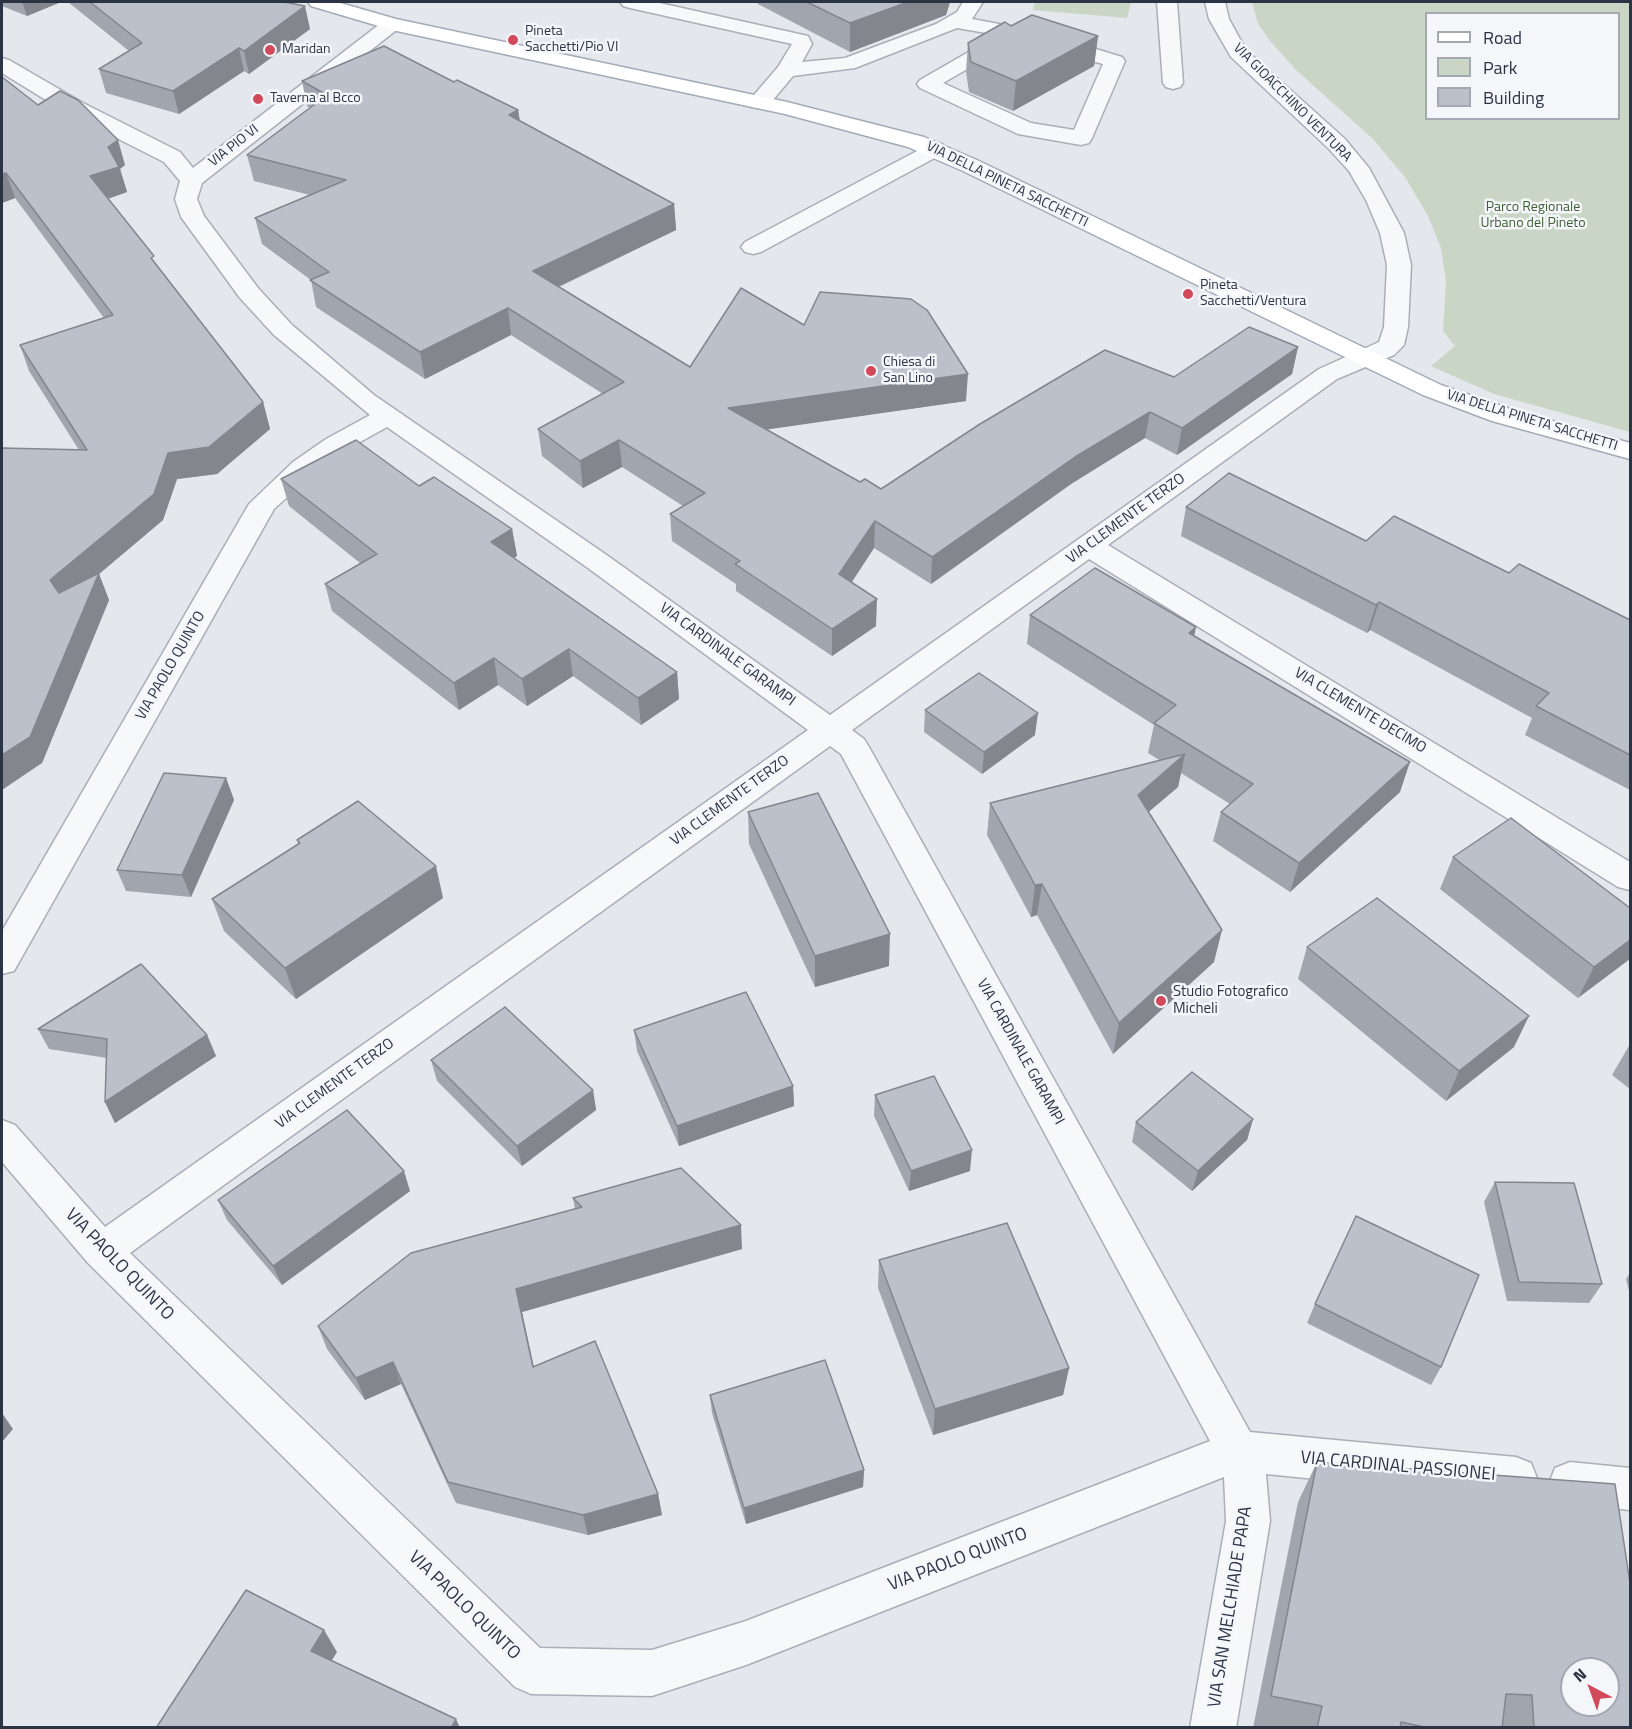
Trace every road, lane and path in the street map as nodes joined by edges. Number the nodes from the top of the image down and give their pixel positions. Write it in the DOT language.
graph roads {
  1 [pos="318,2"];
  2 [pos="630,2"];
  3 [pos="973,2"];
  4 [pos="1167,2"];
  5 [pos="1215,2"];
  6 [pos="955,22"];
  7 [pos="392,24"];
  8 [pos="1017,33"];
  9 [pos="2,64"];
  10 [pos="788,70"];
  11 [pos="1173,83"];
  12 [pos="759,102"];
  13 [pos="934,149"];
  14 [pos="191,180"];
  15 [pos="753,247"];
  16 [pos="1363,357"];
  17 [pos="388,416"];
  18 [pos="1630,451"];
  19 [pos="1089,546"];
  20 [pos="831,729"];
  21 [pos="1630,878"];
  22 [pos="2,961"];
  23 [pos="2,1136"];
  24 [pos="102,1251"];
  25 [pos="1238,1451"];
  26 [pos="1630,1489"];
  27 [pos="1213,1728"];
  1 -- 7 [label="main road, VIA DELLA PINETA SACCHETTI"];
  2 -- 10 [label="street"];
  3 -- 6 [label="street"];
  4 -- 11 [label="street"];
  5 -- 16 [label="street, VIA GIOACCHINO VENTURA"];
  6 -- 8 [label="street"];
  6 -- 10 [label="street"];
  7 -- 12 [label="main road, VIA DELLA PINETA SACCHETTI"];
  7 -- 14 [label="street, VIA PIO VI"];
  8 -- 8 [label="street"];
  9 -- 14 [label="street"];
  10 -- 12 [label="street"];
  12 -- 13 [label="main road, VIA DELLA PINETA SACCHETTI"];
  13 -- 15 [label="street"];
  13 -- 16 [label="main road, VIA DELLA PINETA SACCHETTI"];
  14 -- 17 [label="street, VIA CARDINALE GARAMPI"];
  16 -- 18 [label="main road, VIA DELLA PINETA SACCHETTI"];
  16 -- 19 [label="street, VIA CLEMENTE TERZO"];
  17 -- 20 [label="street, VIA CARDINALE GARAMPI"];
  17 -- 22 [label="street, VIA PAOLO QUINTO"];
  19 -- 20 [label="street, VIA CLEMENTE TERZO"];
  19 -- 21 [label="street, VIA CLEMENTE DECIMO"];
  20 -- 24 [label="street, VIA CLEMENTE TERZO"];
  20 -- 25 [label="street, VIA CARDINALE GARAMPI"];
  23 -- 24 [label="street, VIA PAOLO QUINTO"];
  24 -- 25 [label="street, VIA PAOLO QUINTO"];
  25 -- 26 [label="street, VIA CARDINAL PASSIONEI"];
  25 -- 27 [label="street, VIA SAN MELCHIADE PAPA"];
}
